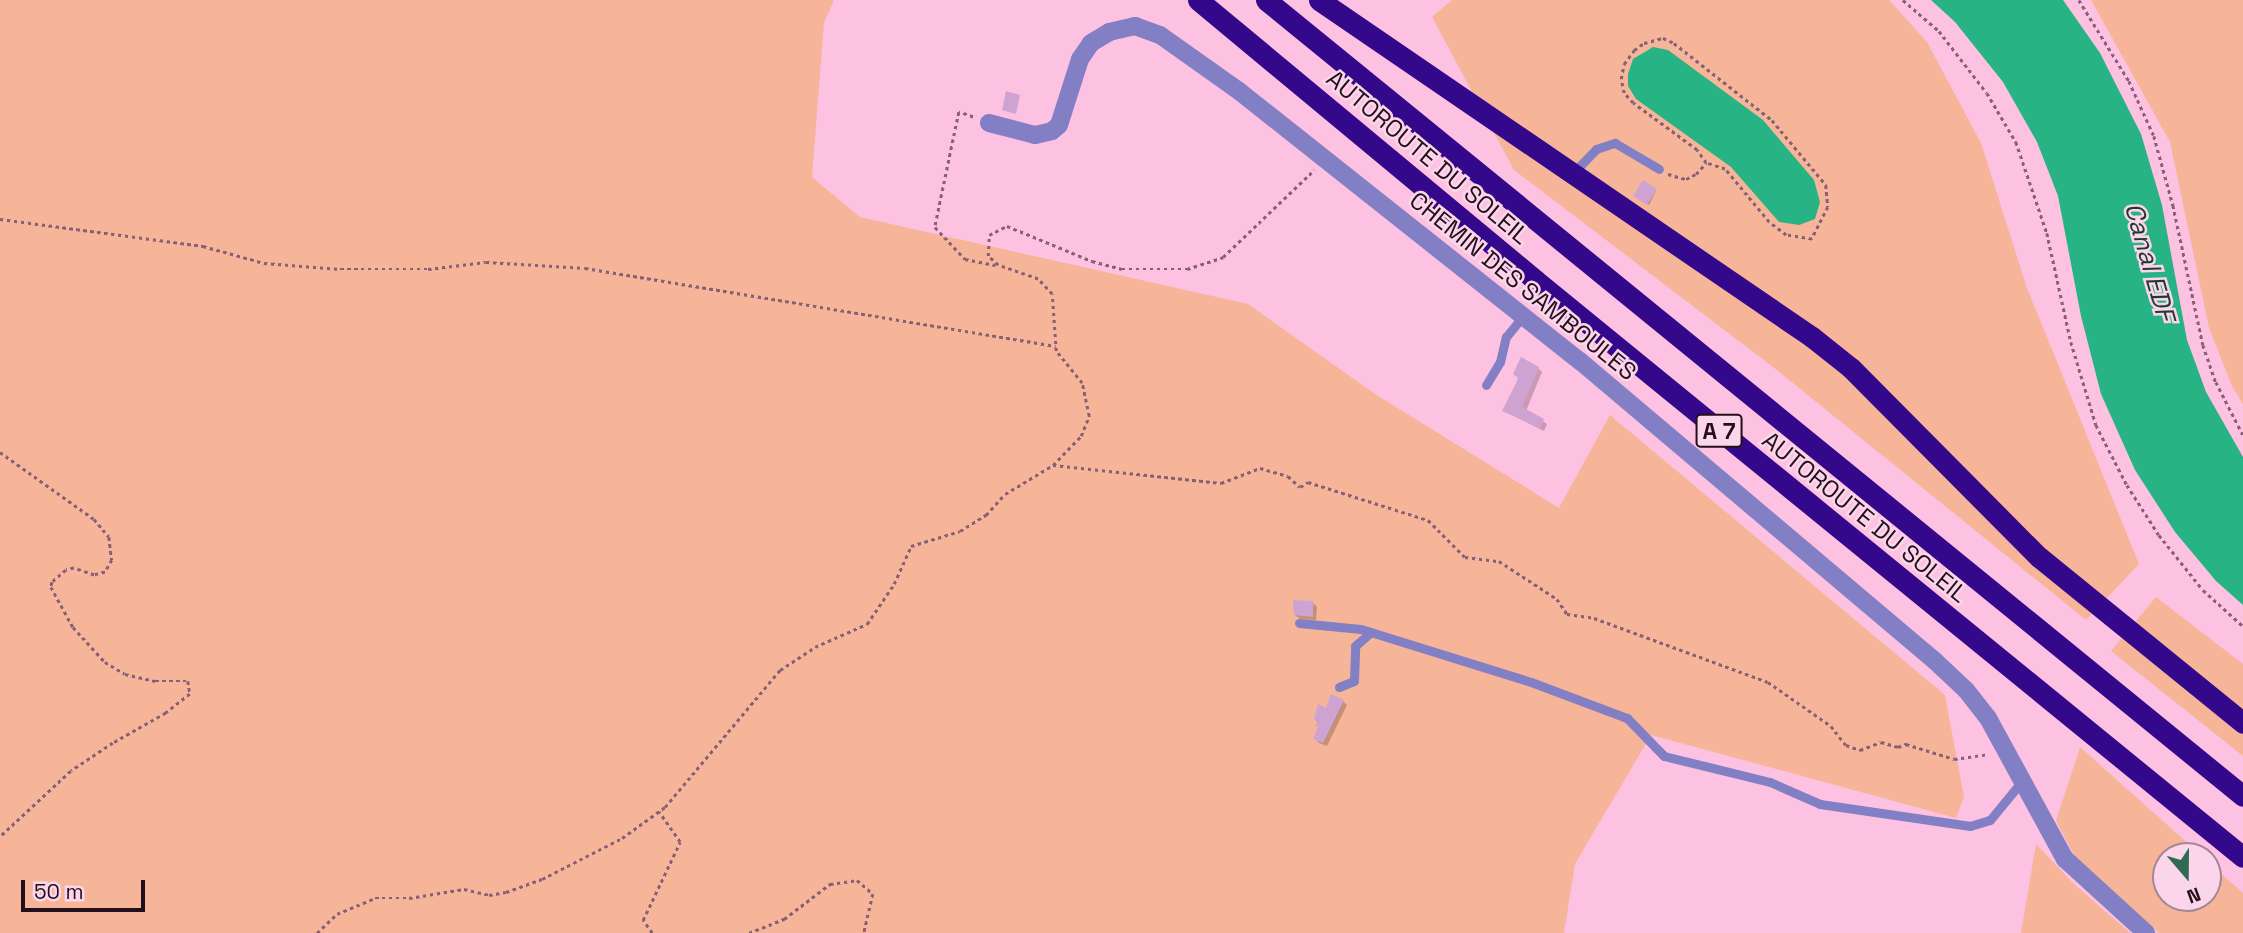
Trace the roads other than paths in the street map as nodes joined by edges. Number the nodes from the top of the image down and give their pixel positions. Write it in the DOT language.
graph roads {
  1 [pos="1198,0"];
  2 [pos="1266,0"];
  3 [pos="1319,0"];
  4 [pos="989,122"];
  5 [pos="1659,169"];
  6 [pos="1572,174"];
  7 [pos="1523,316"];
  8 [pos="1486,385"];
  9 [pos="1299,622"];
  10 [pos="1371,632"];
  11 [pos="1339,687"];
  12 [pos="2243,723"];
  13 [pos="2022,781"];
  14 [pos="2243,796"];
  15 [pos="2243,857"];
  16 [pos="2146,933"];
  1 -- 15 [label="highway, AUTOROUTE DU SOLEIL / A 7"];
  2 -- 14 [label="highway, AUTOROUTE DU SOLEIL / A 7"];
  3 -- 6 [label="highway"];
  4 -- 7 [label="street, CHEMIN DES SAMBOULES"];
  5 -- 6 [label="lane"];
  6 -- 12 [label="highway"];
  7 -- 8 [label="lane"];
  7 -- 13 [label="street, CHEMIN DES SAMBOULES"];
  9 -- 10 [label="lane"];
  10 -- 11 [label="lane"];
  10 -- 13 [label="lane"];
  13 -- 16 [label="street, CHEMIN DES SAMBOULES"];
}
